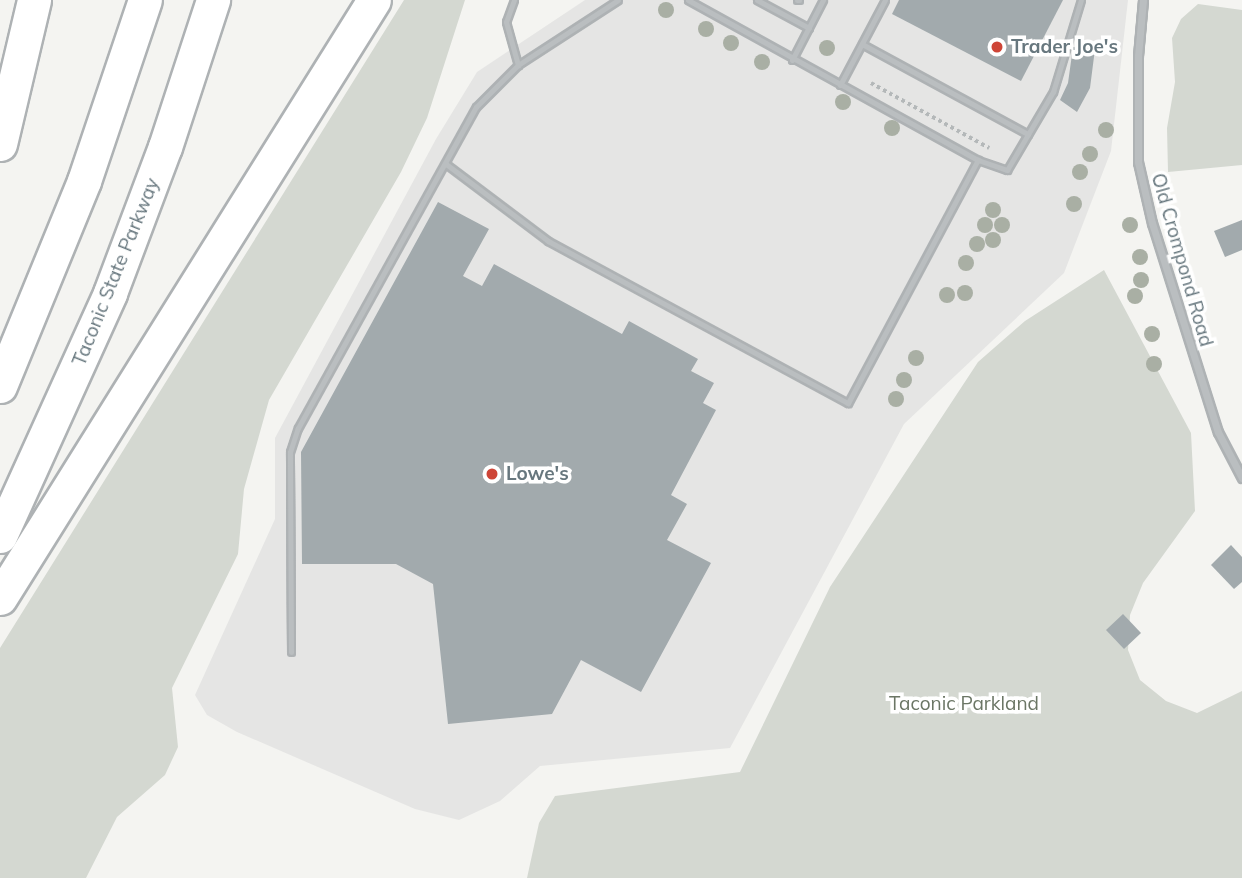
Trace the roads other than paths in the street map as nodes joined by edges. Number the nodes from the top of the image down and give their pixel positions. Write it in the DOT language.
graph roads {
  1 [pos="34,0"];
  2 [pos="145,0"];
  3 [pos="213,0"];
  4 [pos="374,0"];
  5 [pos="514,0"];
  6 [pos="618,0"];
  7 [pos="688,0"];
  8 [pos="757,0"];
  9 [pos="823,0"];
  10 [pos="885,0"];
  11 [pos="1081,0"];
  12 [pos="1143,0"];
  13 [pos="808,28"];
  14 [pos="862,44"];
  15 [pos="792,60"];
  16 [pos="518,65"];
  17 [pos="840,85"];
  18 [pos="1028,134"];
  19 [pos="0,144"];
  20 [pos="978,160"];
  21 [pos="446,164"];
  22 [pos="0,386"];
  23 [pos="1242,478"];
  24 [pos="0,536"];
  25 [pos="0,597"];
  26 [pos="291,652"];
  1 -- 19 [label="highway"];
  2 -- 22 [label="highway"];
  3 -- 24 [label="highway, Taconic State Parkway"];
  4 -- 25 [label="highway"];
  5 -- 16 [label="lane"];
  6 -- 16 [label="lane"];
  7 -- 15 [label="lane"];
  8 -- 13 [label="lane"];
  9 -- 13 [label="lane"];
  10 -- 14 [label="lane"];
  11 -- 18 [label="lane"];
  12 -- 23 [label="street, Old Crompond Road"];
  13 -- 15 [label="lane"];
  14 -- 17 [label="lane"];
  14 -- 18 [label="lane"];
  15 -- 17 [label="lane"];
  16 -- 21 [label="lane"];
  17 -- 20 [label="lane"];
  18 -- 20 [label="lane"];
  20 -- 21 [label="lane"];
  21 -- 26 [label="lane"];
}
